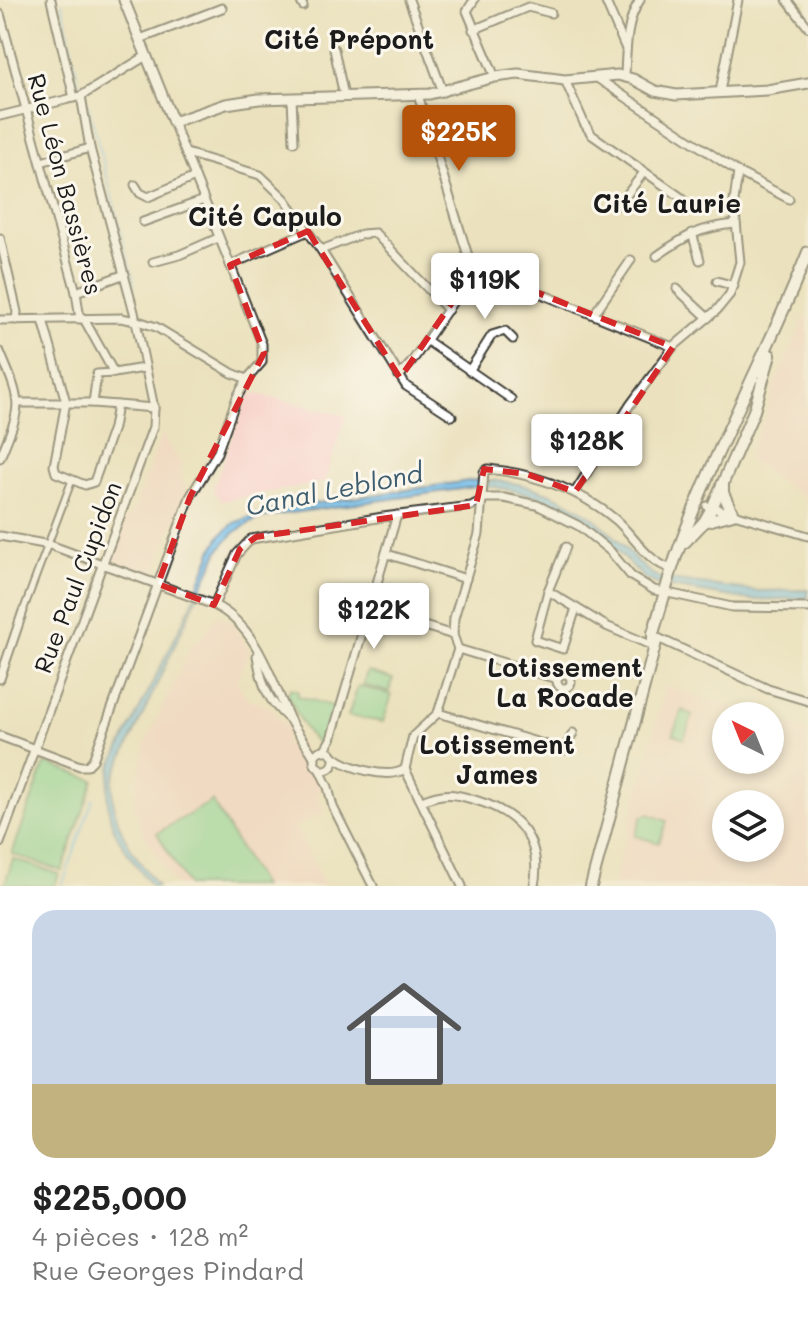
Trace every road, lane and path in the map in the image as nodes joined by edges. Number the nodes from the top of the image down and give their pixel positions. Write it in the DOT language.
graph roads {
  1 [pos="51,0"];
  2 [pos="124,0"];
  3 [pos="409,0"];
  4 [pos="474,0"];
  5 [pos="605,0"];
  6 [pos="640,0"];
  7 [pos="738,0"];
  8 [pos="787,0"];
  9 [pos="222,8"];
  10 [pos="551,13"];
  11 [pos="0,14"];
  12 [pos="808,27"];
  13 [pos="473,30"];
  14 [pos="140,39"];
  15 [pos="334,49"];
  16 [pos="626,49"];
  17 [pos="146,56"];
  18 [pos="625,76"];
  19 [pos="495,77"];
  20 [pos="595,77"];
  21 [pos="565,80"];
  22 [pos="808,83"];
  23 [pos="720,91"];
  24 [pos="443,92"];
  25 [pos="418,95"];
  26 [pos="344,96"];
  27 [pos="78,97"];
  28 [pos="292,98"];
  29 [pos="25,110"];
  30 [pos="0,116"];
  31 [pos="173,122"];
  32 [pos="294,142"];
  33 [pos="90,148"];
  34 [pos="186,153"];
  35 [pos="41,162"];
  36 [pos="644,172"];
  37 [pos="738,172"];
  38 [pos="195,177"];
  39 [pos="135,185"];
  40 [pos="682,198"];
  41 [pos="789,199"];
  42 [pos="204,200"];
  43 [pos="619,205"];
  44 [pos="143,222"];
  45 [pos="736,224"];
  46 [pos="308,231"];
  47 [pos="692,233"];
  48 [pos="0,238"];
  49 [pos="218,238"];
  50 [pos="321,250"];
  51 [pos="808,252"];
  52 [pos="657,256"];
  53 [pos="631,260"];
  54 [pos="700,260"];
  55 [pos="153,262"];
  56 [pos="230,265"];
  57 [pos="476,268"];
  58 [pos="125,274"];
  59 [pos="717,281"];
  60 [pos="734,286"];
  61 [pos="677,289"];
  62 [pos="76,292"];
  63 [pos="448,310"];
  64 [pos="594,314"];
  65 [pos="708,318"];
  66 [pos="82,319"];
  67 [pos="0,320"];
  68 [pos="16,320"];
  69 [pos="43,320"];
  70 [pos="134,320"];
  71 [pos="780,322"];
  72 [pos="513,339"];
  73 [pos="426,340"];
  74 [pos="673,347"];
  75 [pos="0,352"];
  76 [pos="144,368"];
  77 [pos="469,371"];
  78 [pos="114,373"];
  79 [pos="399,376"];
  80 [pos="247,379"];
  81 [pos="511,399"];
  82 [pos="66,402"];
  83 [pos="19,403"];
  84 [pos="93,403"];
  85 [pos="117,405"];
  86 [pos="154,408"];
  87 [pos="452,416"];
  88 [pos="4,438"];
  89 [pos="0,458"];
  90 [pos="72,480"];
  91 [pos="723,483"];
  92 [pos="703,488"];
  93 [pos="575,492"];
  94 [pos="482,498"];
  95 [pos="709,507"];
  96 [pos="733,514"];
  97 [pos="397,515"];
  98 [pos="691,517"];
  99 [pos="704,522"];
  100 [pos="0,536"];
  101 [pos="808,536"];
  102 [pos="50,545"];
  103 [pos="566,547"];
  104 [pos="387,554"];
  105 [pos="676,554"];
  106 [pos="103,565"];
  107 [pos="672,572"];
  108 [pos="466,579"];
  109 [pos="158,584"];
  110 [pos="548,591"];
  111 [pos="666,594"];
  112 [pos="210,603"];
  113 [pos="576,608"];
  114 [pos="808,608"];
  115 [pos="370,609"];
  116 [pos="23,611"];
  117 [pos="453,635"];
  118 [pos="656,642"];
  119 [pos="458,649"];
  120 [pos="0,679"];
  121 [pos="557,679"];
  122 [pos="808,701"];
  123 [pos="438,713"];
  124 [pos="573,733"];
  125 [pos="0,736"];
  126 [pos="307,742"];
  127 [pos="35,749"];
  128 [pos="329,757"];
  129 [pos="315,759"];
  130 [pos="319,768"];
  131 [pos="405,769"];
  132 [pos="328,787"];
  133 [pos="422,801"];
  134 [pos="0,843"];
  135 [pos="373,886"];
  136 [pos="462,886"];
  137 [pos="534,886"];
  138 [pos="591,886"];
  1 -- 27 [label="street, Rue Paul Cupidon"];
  2 -- 14 [label="street"];
  3 -- 24 [label="street"];
  4 -- 13 [label="street"];
  5 -- 16 [label="street"];
  6 -- 16 [label="street"];
  7 -- 23 [label="street"];
  8 -- 12 [label="street"];
  9 -- 14 [label="street"];
  10 -- 13 [label="street"];
  11 -- 29 [label="street, Rue Léon Bassières"];
  13 -- 19 [label="street"];
  14 -- 17 [label="street"];
  15 -- 26 [label="street"];
  16 -- 18 [label="street"];
  17 -- 27 [label="street"];
  17 -- 31 [label="street"];
  18 -- 20 [label="street"];
  18 -- 23 [label="street"];
  19 -- 21 [label="street"];
  19 -- 24 [label="street"];
  20 -- 21 [label="street"];
  20 -- 37 [label="street"];
  21 -- 36 [label="street"];
  22 -- 23 [label="street"];
  24 -- 25 [label="street"];
  25 -- 26 [label="street"];
  25 -- 57 [label="street"];
  26 -- 28 [label="street"];
  27 -- 29 [label="street"];
  27 -- 33 [label="street, Rue Paul Cupidon"];
  28 -- 31 [label="street"];
  28 -- 32 [label="street"];
  29 -- 30 [label="street"];
  29 -- 35 [label="street, Rue Léon Bassières"];
  31 -- 34 [label="street"];
  33 -- 35 [label="street"];
  33 -- 58 [label="street, Rue Paul Cupidon"];
  34 -- 38 [label="street"];
  34 -- 46 [label="street"];
  35 -- 62 [label="street, Rue Léon Bassières"];
  36 -- 40 [label="street"];
  36 -- 43 [label="street"];
  37 -- 41 [label="street"];
  37 -- 45 [label="street"];
  38 -- 39 [label="street"];
  38 -- 42 [label="street"];
  42 -- 44 [label="street"];
  42 -- 49 [label="street"];
  45 -- 47 [label="street"];
  45 -- 60 [label="street"];
  46 -- 50 [label="street"];
  46 -- 56 [label="street"];
  47 -- 52 [label="street"];
  47 -- 54 [label="street"];
  48 -- 68 [label="street"];
  49 -- 55 [label="street"];
  49 -- 56 [label="street"];
  50 -- 63 [label="street"];
  50 -- 79 [label="street"];
  51 -- 71 [label="main road"];
  53 -- 64 [label="street"];
  56 -- 80 [label="street"];
  57 -- 63 [label="street"];
  57 -- 64 [label="street"];
  58 -- 62 [label="street"];
  58 -- 70 [label="street, Rue Paul Cupidon"];
  59 -- 60 [label="street"];
  60 -- 65 [label="street"];
  61 -- 65 [label="street"];
  62 -- 66 [label="street, Rue Léon Bassières"];
  63 -- 73 [label="street"];
  64 -- 74 [label="street"];
  65 -- 74 [label="street"];
  66 -- 69 [label="street"];
  66 -- 70 [label="street"];
  66 -- 78 [label="street"];
  67 -- 68 [label="street"];
  68 -- 69 [label="street"];
  69 -- 82 [label="street"];
  70 -- 76 [label="street, Rue Paul Cupidon"];
  70 -- 80 [label="street"];
  71 -- 91 [label="main road"];
  71 -- 92 [label="main road"];
  72 -- 77 [label="street"];
  73 -- 77 [label="street"];
  73 -- 79 [label="street"];
  74 -- 93 [label="street"];
  75 -- 83 [label="street"];
  76 -- 78 [label="street"];
  76 -- 86 [label="street, Rue Paul Cupidon"];
  77 -- 81 [label="street"];
  78 -- 84 [label="street"];
  79 -- 87 [label="street"];
  80 -- 109 [label="street"];
  82 -- 83 [label="street"];
  82 -- 84 [label="street"];
  82 -- 90 [label="street"];
  83 -- 88 [label="street"];
  84 -- 85 [label="street"];
  85 -- 86 [label="street"];
  85 -- 90 [label="street"];
  86 -- 106 [label="street, Rue Paul Cupidon"];
  88 -- 89 [label="street"];
  90 -- 102 [label="street"];
  91 -- 95 [label="main road"];
  91 -- 96 [label="main road"];
  92 -- 95 [label="street"];
  92 -- 98 [label="main road"];
  93 -- 94 [label="street"];
  93 -- 107 [label="street"];
  94 -- 97 [label="street"];
  94 -- 108 [label="street"];
  94 -- 111 [label="street"];
  95 -- 96 [label="street"];
  95 -- 98 [label="street"];
  95 -- 99 [label="main road"];
  96 -- 99 [label="main road"];
  96 -- 101 [label="street"];
  97 -- 104 [label="street"];
  97 -- 112 [label="street"];
  98 -- 105 [label="main road"];
  99 -- 105 [label="main road"];
  100 -- 102 [label="street"];
  102 -- 106 [label="street"];
  102 -- 116 [label="street"];
  103 -- 110 [label="street"];
  104 -- 108 [label="street"];
  104 -- 115 [label="street"];
  105 -- 107 [label="main road"];
  106 -- 109 [label="street"];
  106 -- 127 [label="street, Rue Paul Cupidon"];
  107 -- 111 [label="main road"];
  108 -- 117 [label="street"];
  109 -- 112 [label="street"];
  109 -- 127 [label="street"];
  110 -- 113 [label="street"];
  110 -- 113 [label="street"];
  111 -- 114 [label="street"];
  111 -- 118 [label="main road"];
  111 -- 118 [label="main road"];
  112 -- 126 [label="street"];
  113 -- 118 [label="street"];
  115 -- 117 [label="street"];
  115 -- 128 [label="street"];
  116 -- 120 [label="street"];
  117 -- 119 [label="street"];
  118 -- 122 [label="street"];
  118 -- 138 [label="main road"];
  119 -- 121 [label="street"];
  119 -- 123 [label="street"];
  123 -- 124 [label="street"];
  123 -- 131 [label="street"];
  125 -- 127 [label="street"];
  126 -- 128 [label="street"];
  126 -- 129 [label="street"];
  127 -- 134 [label="street, Rue Paul Cupidon"];
  128 -- 129 [label="street"];
  128 -- 130 [label="street"];
  128 -- 131 [label="street"];
  128 -- 132 [label="street"];
  129 -- 130 [label="street"];
  130 -- 132 [label="street"];
  131 -- 133 [label="street"];
  132 -- 135 [label="street"];
  133 -- 136 [label="street"];
  133 -- 137 [label="street"];
}
